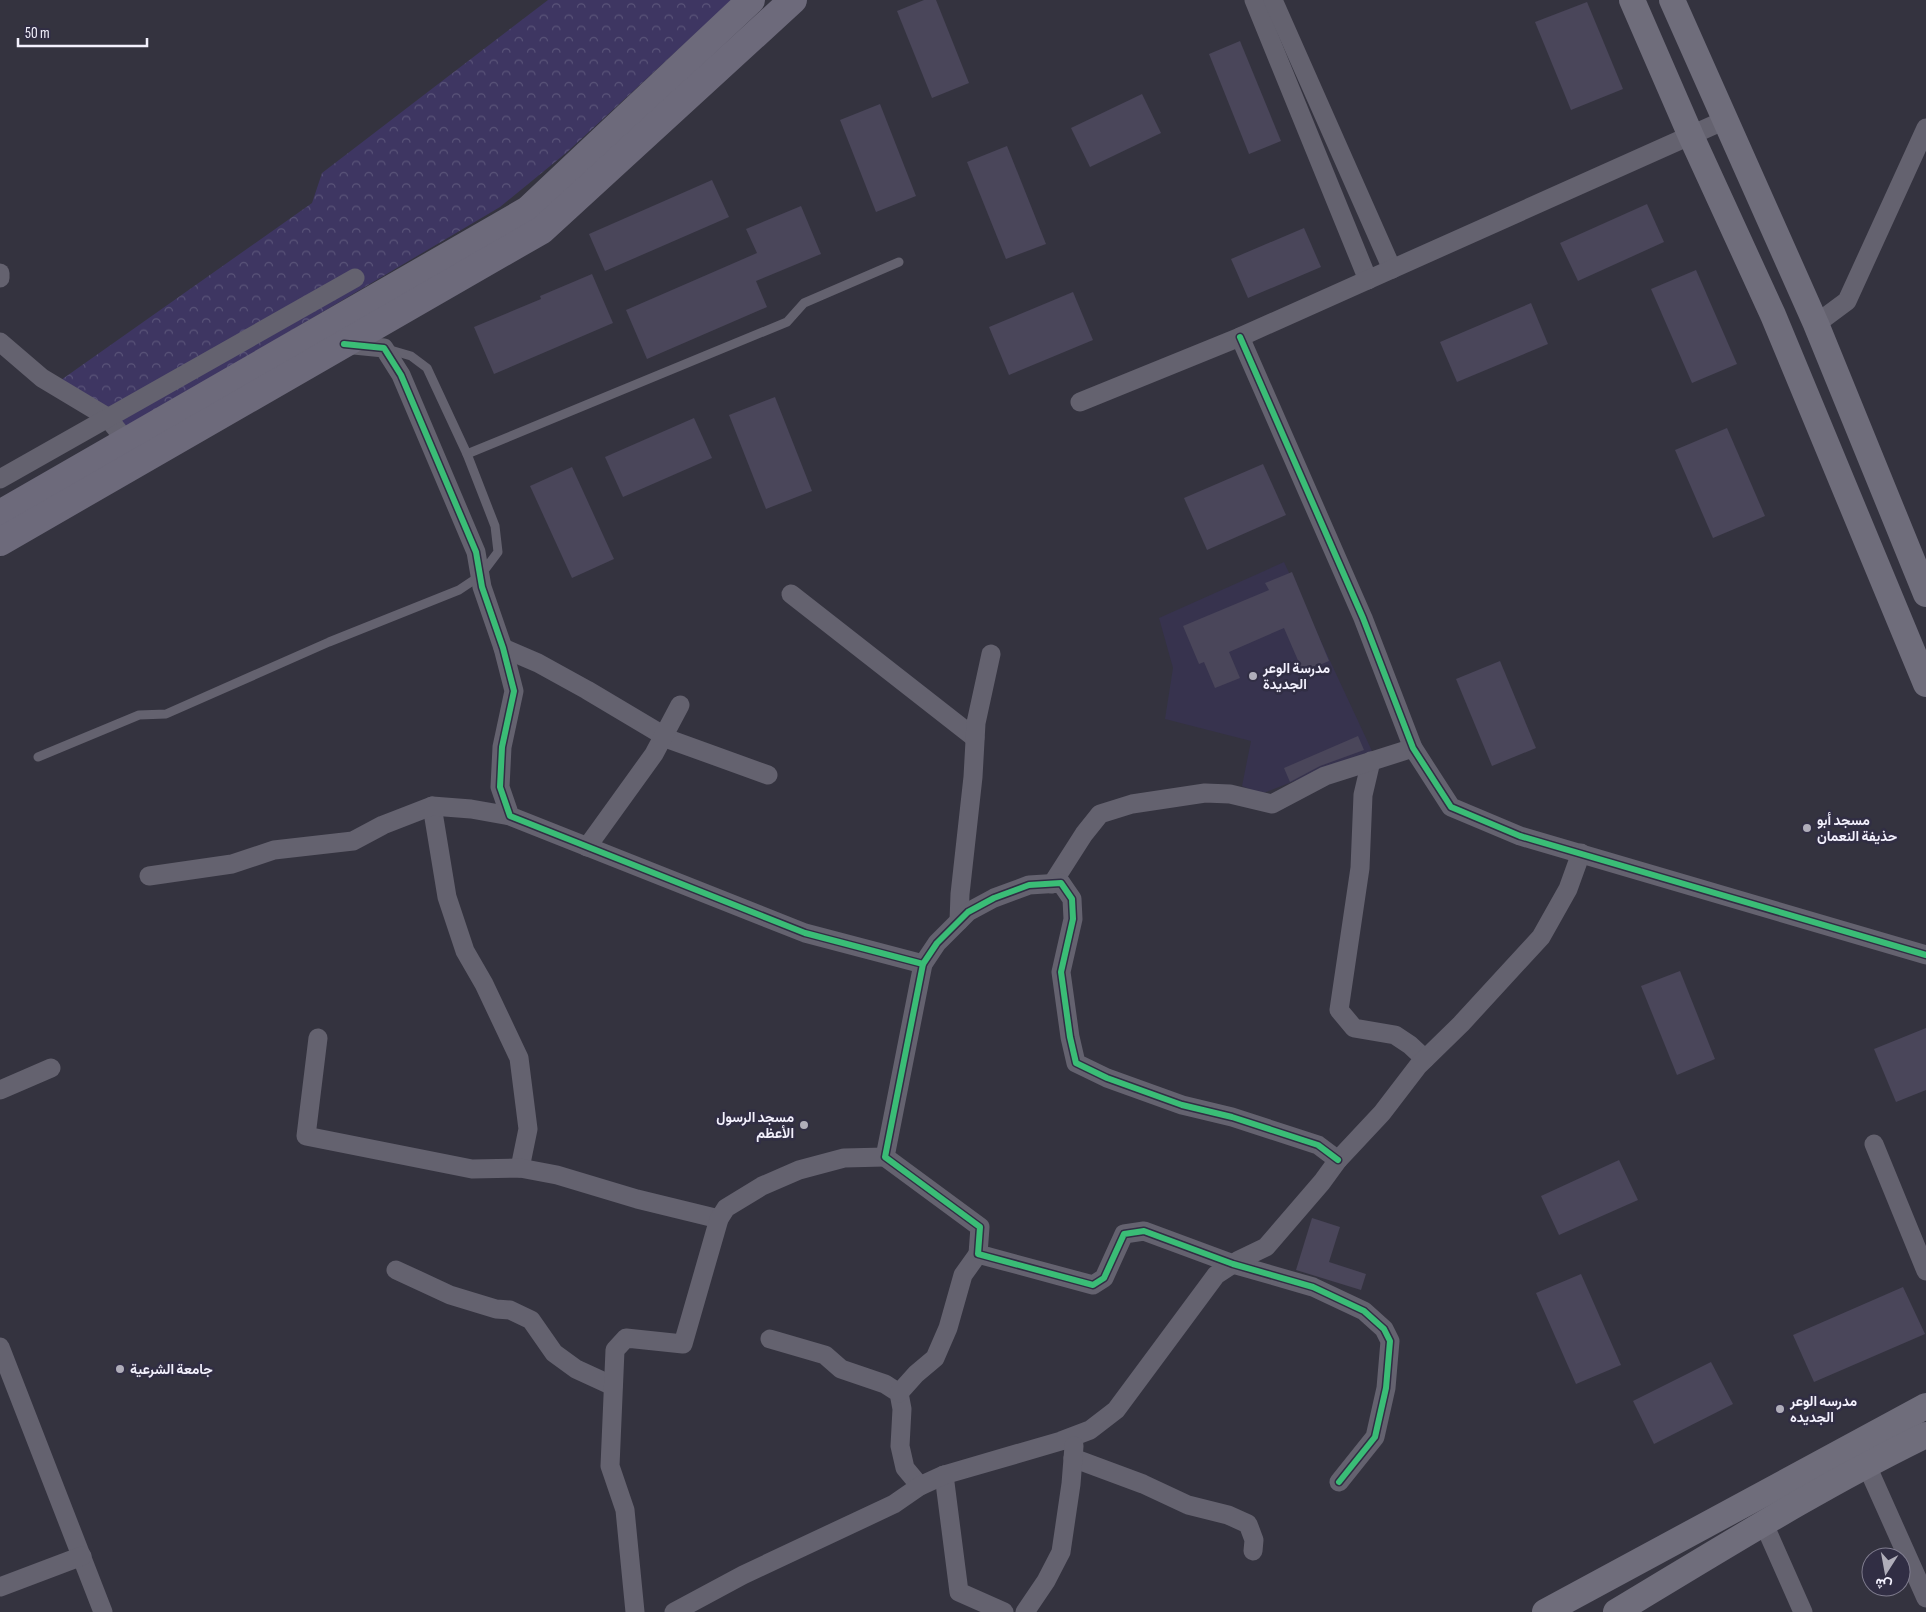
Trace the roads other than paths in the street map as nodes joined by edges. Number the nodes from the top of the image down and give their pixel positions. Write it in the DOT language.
graph roads {
  1 [pos="751,0"];
  2 [pos="793,0"];
  3 [pos="1254,0"];
  4 [pos="1273,0"];
  5 [pos="1632,0"];
  6 [pos="1672,0"];
  7 [pos="1725,120"];
  8 [pos="1926,128"];
  9 [pos="1691,136"];
  10 [pos="1921,152"];
  11 [pos="899,262"];
  12 [pos="1392,269"];
  13 [pos="0,273"];
  14 [pos="0,278"];
  15 [pos="356,278"];
  16 [pos="1368,280"];
  17 [pos="1816,324"];
  18 [pos="1240,337"];
  19 [pos="0,342"];
  20 [pos="344,344"];
  21 [pos="384,348"];
  22 [pos="1080,402"];
  23 [pos="107,418"];
  24 [pos="127,442"];
  25 [pos="467,454"];
  26 [pos="0,479"];
  27 [pos="0,514"];
  28 [pos="0,542"];
  29 [pos="480,576"];
  30 [pos="791,594"];
  31 [pos="1926,594"];
  32 [pos="502,648"];
  33 [pos="991,654"];
  34 [pos="1926,684"];
  35 [pos="680,705"];
  36 [pos="662,736"];
  37 [pos="975,738"];
  38 [pos="1413,748"];
  39 [pos="38,757"];
  40 [pos="1371,761"];
  41 [pos="768,775"];
  42 [pos="432,806"];
  43 [pos="510,816"];
  44 [pos="587,847"];
  45 [pos="1581,853"];
  46 [pos="149,876"];
  47 [pos="1052,884"];
  48 [pos="960,921"];
  49 [pos="1926,956"];
  50 [pos="923,964"];
  51 [pos="318,1038"];
  52 [pos="1425,1059"];
  53 [pos="51,1068"];
  54 [pos="0,1090"];
  55 [pos="1874,1144"];
  56 [pos="884,1157"];
  57 [pos="1338,1160"];
  58 [pos="520,1168"];
  59 [pos="719,1218"];
  60 [pos="978,1254"];
  61 [pos="1233,1264"];
  62 [pos="396,1270"];
  63 [pos="1926,1271"];
  64 [pos="770,1339"];
  65 [pos="0,1347"];
  66 [pos="614,1386"];
  67 [pos="899,1393"];
  68 [pos="1926,1406"];
  69 [pos="1926,1435"];
  70 [pos="1075,1436"];
  71 [pos="1073,1458"];
  72 [pos="1867,1466"];
  73 [pos="944,1475"];
  74 [pos="1339,1482"];
  75 [pos="920,1486"];
  76 [pos="1764,1524"];
  77 [pos="1253,1551"];
  78 [pos="82,1556"];
  79 [pos="0,1588"];
  80 [pos="1926,1598"];
  81 [pos="103,1612"];
  82 [pos="635,1612"];
  83 [pos="674,1612"];
  84 [pos="1004,1612"];
  85 [pos="1026,1612"];
  86 [pos="1545,1612"];
  87 [pos="1616,1612"];
  88 [pos="1803,1612"];
  1 -- 24 [label="main road"];
  2 -- 20 [label="main road"];
  3 -- 16 [label="street"];
  4 -- 12 [label="street"];
  5 -- 9 [label="main road"];
  6 -- 7 [label="main road"];
  7 -- 9 [label="street"];
  7 -- 17 [label="main road"];
  8 -- 10 [label="street"];
  9 -- 12 [label="street"];
  9 -- 34 [label="main road"];
  10 -- 17 [label="street"];
  11 -- 25 [label="lane"];
  12 -- 16 [label="street"];
  13 -- 14 [label="street"];
  15 -- 23 [label="street"];
  16 -- 18 [label="street"];
  17 -- 31 [label="main road"];
  18 -- 22 [label="street"];
  18 -- 38 [label="street"];
  19 -- 23 [label="street"];
  20 -- 21 [label="street"];
  20 -- 28 [label="main road"];
  21 -- 25 [label="lane"];
  21 -- 29 [label="street"];
  23 -- 24 [label="street"];
  23 -- 26 [label="street"];
  24 -- 27 [label="main road"];
  25 -- 29 [label="lane"];
  29 -- 32 [label="street"];
  29 -- 39 [label="lane"];
  30 -- 37 [label="street"];
  32 -- 36 [label="street"];
  32 -- 43 [label="street"];
  33 -- 37 [label="street"];
  35 -- 36 [label="street"];
  36 -- 41 [label="street"];
  36 -- 44 [label="street"];
  37 -- 48 [label="street"];
  38 -- 40 [label="street"];
  38 -- 45 [label="street"];
  40 -- 47 [label="street"];
  40 -- 52 [label="street"];
  42 -- 43 [label="street"];
  42 -- 46 [label="street"];
  42 -- 58 [label="street"];
  43 -- 44 [label="street"];
  44 -- 50 [label="street"];
  45 -- 49 [label="street"];
  45 -- 52 [label="street"];
  47 -- 48 [label="street"];
  47 -- 57 [label="street"];
  48 -- 50 [label="street"];
  50 -- 56 [label="street"];
  51 -- 58 [label="street"];
  52 -- 57 [label="street"];
  53 -- 54 [label="street"];
  55 -- 63 [label="street"];
  56 -- 59 [label="street"];
  56 -- 60 [label="street"];
  57 -- 61 [label="street"];
  58 -- 59 [label="street"];
  59 -- 66 [label="street"];
  60 -- 61 [label="street"];
  60 -- 67 [label="street"];
  61 -- 70 [label="street"];
  61 -- 74 [label="street"];
  62 -- 66 [label="street"];
  64 -- 67 [label="street"];
  65 -- 78 [label="street"];
  66 -- 82 [label="street"];
  67 -- 75 [label="street"];
  68 -- 86 [label="main road"];
  69 -- 72 [label="main road"];
  70 -- 71 [label="street"];
  70 -- 73 [label="street"];
  71 -- 77 [label="street"];
  71 -- 85 [label="street"];
  72 -- 76 [label="main road"];
  72 -- 80 [label="street"];
  73 -- 75 [label="street"];
  73 -- 84 [label="street"];
  75 -- 83 [label="street"];
  76 -- 87 [label="main road"];
  76 -- 88 [label="street"];
  78 -- 79 [label="street"];
  78 -- 81 [label="street"];
}
